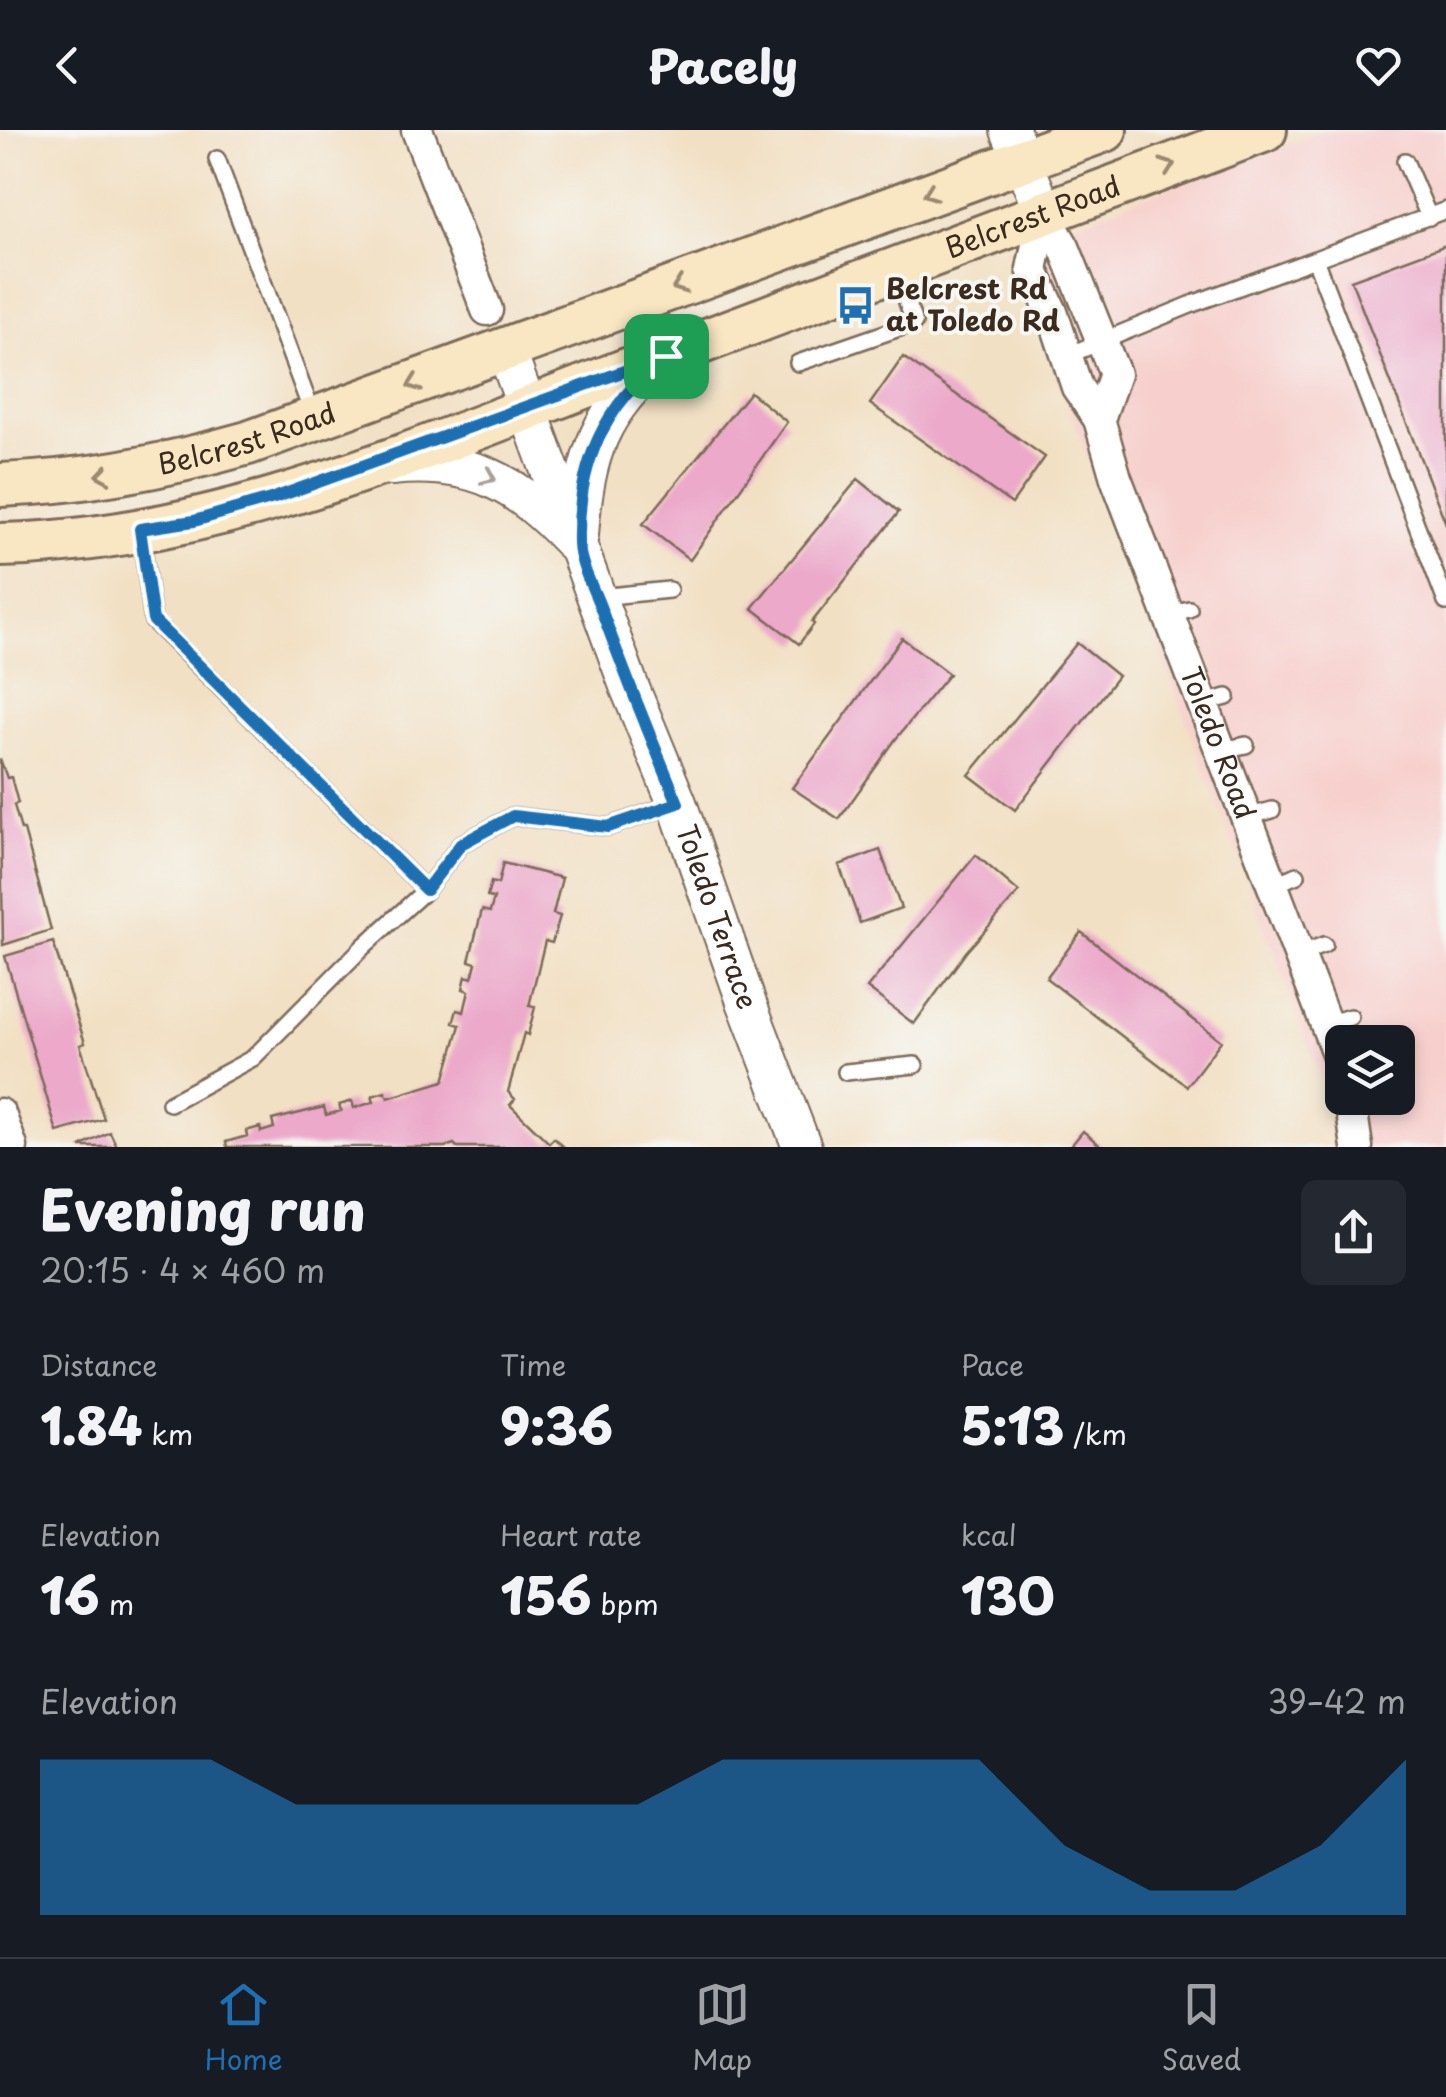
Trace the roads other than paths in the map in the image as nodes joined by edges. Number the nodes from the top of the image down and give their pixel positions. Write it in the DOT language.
graph roads {
  1 [pos="418,130"];
  2 [pos="1105,130"];
  3 [pos="1266,130"];
  4 [pos="1016,145"];
  5 [pos="216,160"];
  6 [pos="1405,161"];
  7 [pos="1446,210"];
  8 [pos="1044,213"];
  9 [pos="1429,217"];
  10 [pos="1315,259"];
  11 [pos="896,268"];
  12 [pos="496,328"];
  13 [pos="1102,342"];
  14 [pos="666,356"];
  15 [pos="1066,356"];
  16 [pos="798,364"];
  17 [pos="528,408"];
  18 [pos="1109,416"];
  19 [pos="314,419"];
  20 [pos="359,470"];
  21 [pos="0,485"];
  22 [pos="140,529"];
  23 [pos="0,545"];
  24 [pos="578,548"];
  25 [pos="669,590"];
  26 [pos="596,598"];
  27 [pos="1446,602"];
  28 [pos="678,803"];
  29 [pos="426,890"];
  30 [pos="1338,1025"];
  31 [pos="915,1065"];
  32 [pos="846,1072"];
  33 [pos="170,1104"];
  34 [pos="0,1114"];
  35 [pos="1352,1115"];
  36 [pos="12,1147"];
  37 [pos="802,1147"];
  38 [pos="1357,1147"];
  1 -- 12 [label="street"];
  2 -- 4 [label="main road, Belcrest Road"];
  8 -- 3 [label="main road, Belcrest Road, one-way"];
  4 -- 8 [label="street"];
  4 -- 12 [label="main road, Belcrest Road, one-way"];
  5 -- 19 [label="lane"];
  6 -- 9 [label="lane"];
  7 -- 9 [label="lane"];
  8 -- 11 [label="main road, Belcrest Road"];
  8 -- 13 [label="street"];
  8 -- 15 [label="street, Toledo Road"];
  9 -- 10 [label="lane"];
  10 -- 13 [label="lane"];
  10 -- 27 [label="lane"];
  11 -- 14 [label="main road, Belcrest Road"];
  11 -- 16 [label="lane"];
  12 -- 17 [label="street, Toledo Terrace"];
  12 -- 19 [label="main road, Belcrest Road, one-way"];
  13 -- 15 [label="lane"];
  13 -- 18 [label="street"];
  14 -- 17 [label="main road, Belcrest Road"];
  14 -- 24 [label="street"];
  15 -- 18 [label="street, Toledo Road"];
  17 -- 20 [label="main road, Belcrest Road"];
  17 -- 24 [label="street, Toledo Terrace"];
  18 -- 30 [label="street, Toledo Road"];
  19 -- 21 [label="main road, Belcrest Road, one-way"];
  20 -- 22 [label="main road, Belcrest Road"];
  20 -- 24 [label="street, one-way"];
  22 -- 23 [label="main road, Belcrest Road"];
  22 -- 29 [label="lane"];
  24 -- 26 [label="street, Toledo Terrace"];
  25 -- 26 [label="lane"];
  26 -- 28 [label="street, Toledo Terrace"];
  28 -- 29 [label="lane"];
  28 -- 37 [label="street, Toledo Terrace"];
  29 -- 33 [label="lane"];
  31 -- 32 [label="lane"];
  34 -- 36 [label="street"];
  35 -- 38 [label="street"];
}
